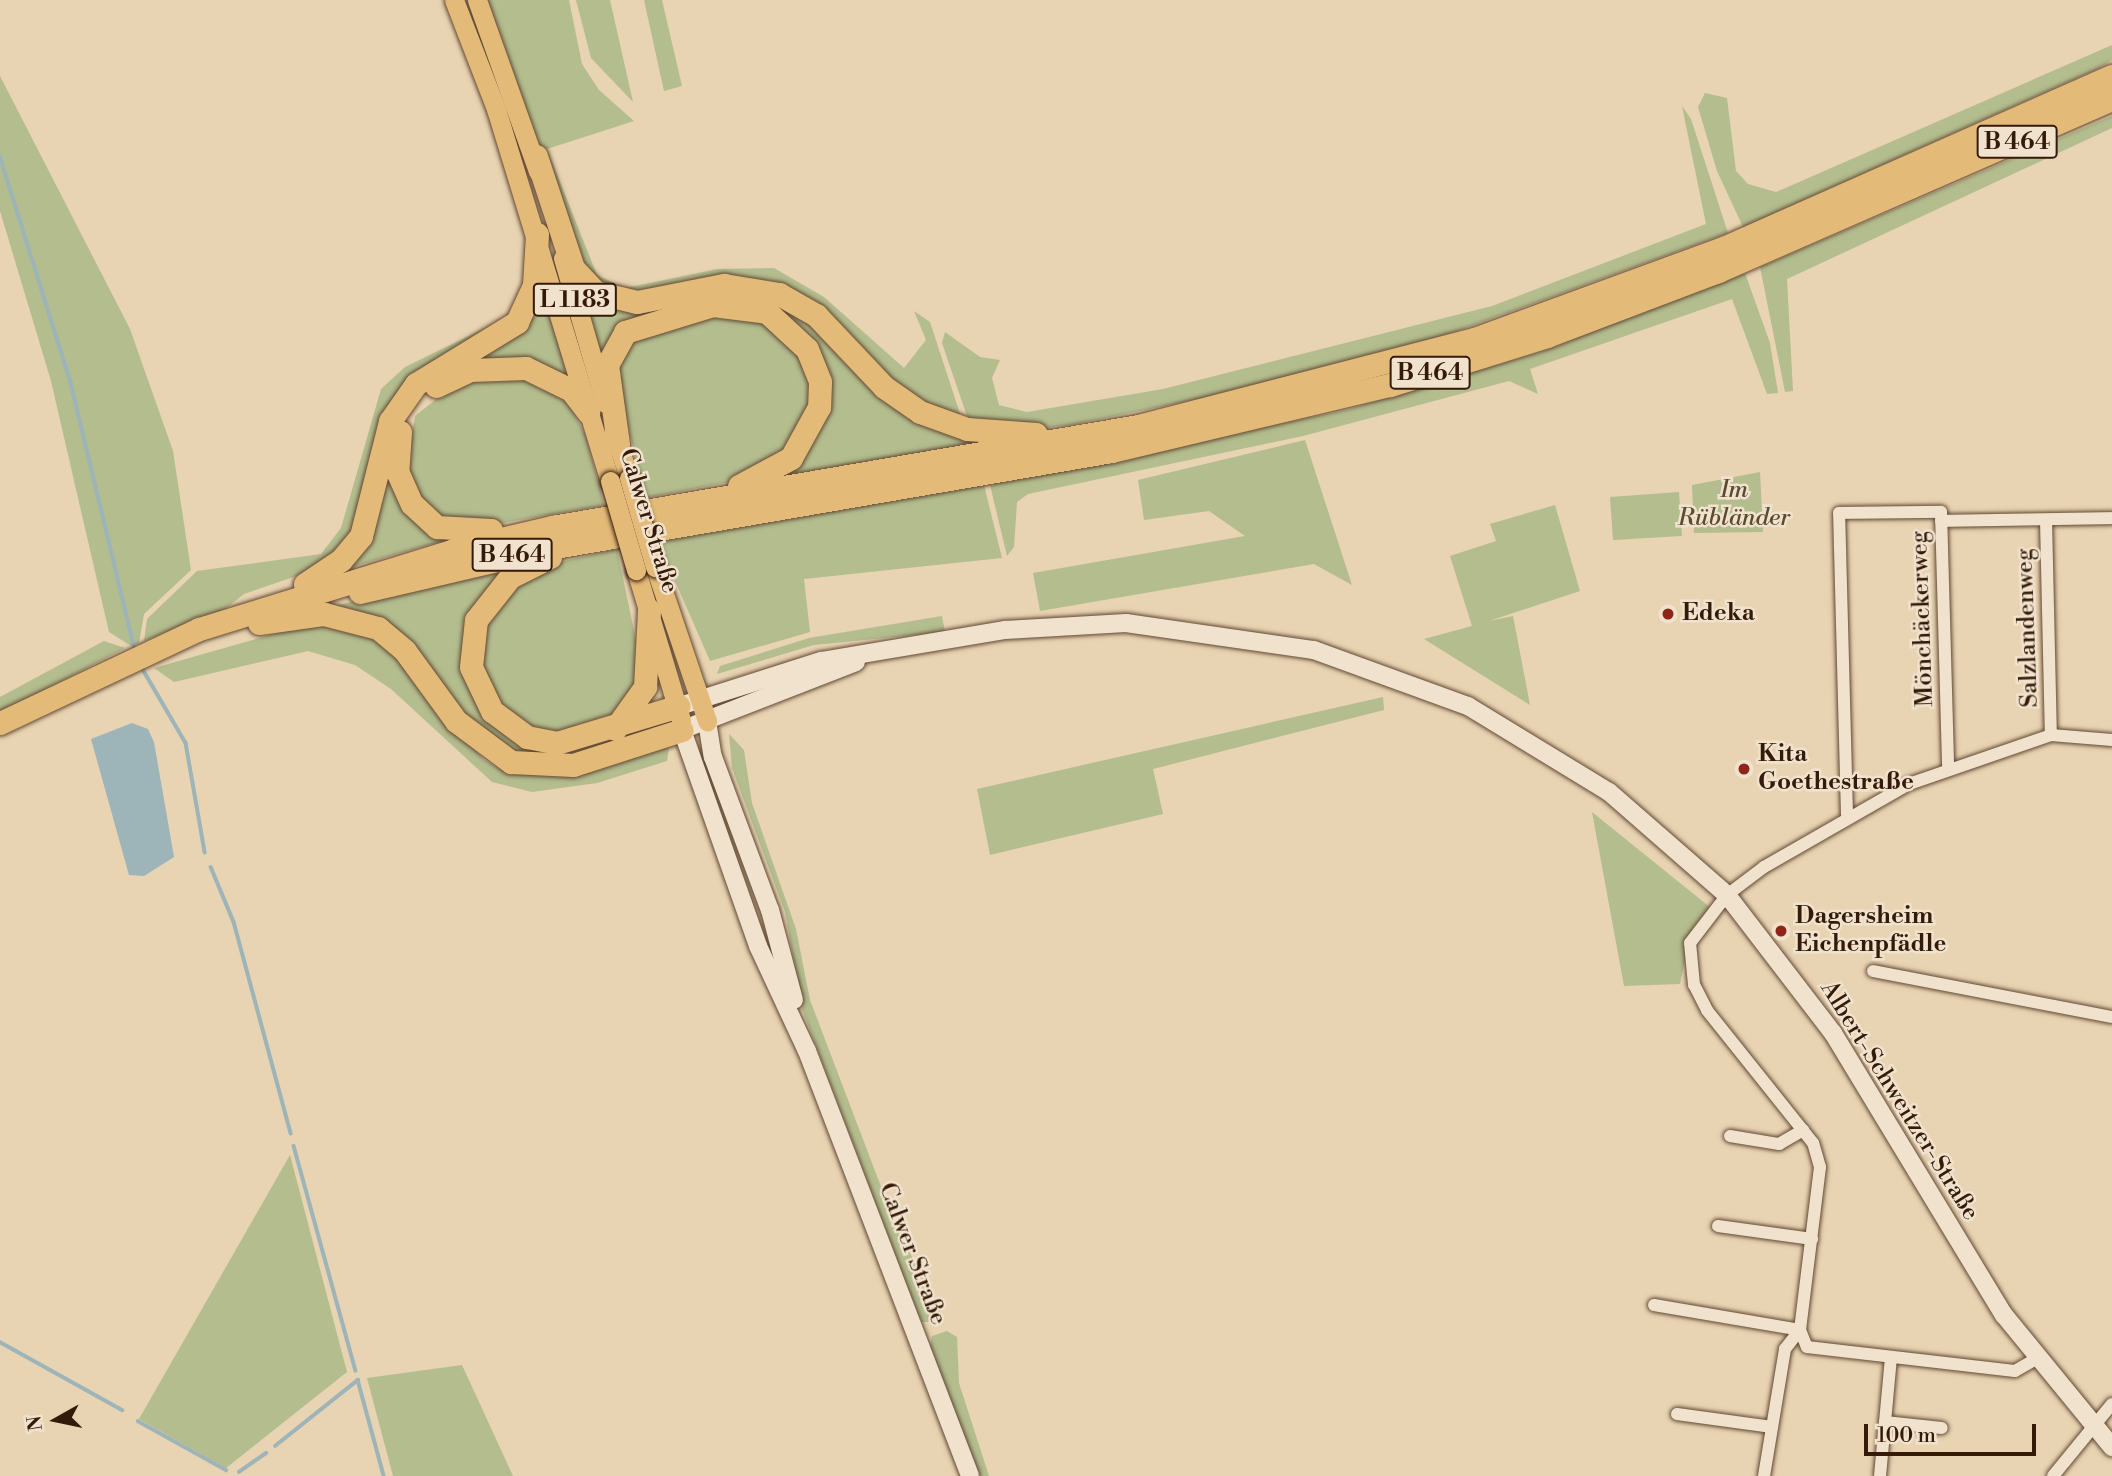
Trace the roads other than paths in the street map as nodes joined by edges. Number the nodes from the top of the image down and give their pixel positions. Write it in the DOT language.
graph roads {
  1 [pos="454,0"];
  2 [pos="477,0"];
  3 [pos="2112,76"];
  4 [pos="2112,99"];
  5 [pos="536,156"];
  6 [pos="537,234"];
  7 [pos="588,412"];
  8 [pos="1105,432"];
  9 [pos="618,443"];
  10 [pos="620,479"];
  11 [pos="695,503"];
  12 [pos="1941,516"];
  13 [pos="2112,518"];
  14 [pos="2046,520"];
  15 [pos="676,525"];
  16 [pos="552,527"];
  17 [pos="646,568"];
  18 [pos="649,610"];
  19 [pos="219,622"];
  20 [pos="258,623"];
  21 [pos="164,650"];
  22 [pos="874,655"];
  23 [pos="118,669"];
  24 [pos="690,702"];
  25 [pos="707,721"];
  26 [pos="0,723"];
  27 [pos="615,729"];
  28 [pos="682,730"];
  29 [pos="0,735"];
  30 [pos="2052,735"];
  31 [pos="2112,740"];
  32 [pos="1948,768"];
  33 [pos="1847,815"];
  34 [pos="1727,895"];
  35 [pos="1872,971"];
  36 [pos="2112,1017"];
  37 [pos="807,1051"];
  38 [pos="1803,1130"];
  39 [pos="1730,1136"];
  40 [pos="1718,1226"];
  41 [pos="1812,1239"];
  42 [pos="1654,1305"];
  43 [pos="1800,1331"];
  44 [pos="1891,1358"];
  45 [pos="2036,1359"];
  46 [pos="2112,1404"];
  47 [pos="1678,1414"];
  48 [pos="1885,1422"];
  49 [pos="1772,1427"];
  50 [pos="1942,1427"];
  51 [pos="2094,1428"];
  52 [pos="2112,1447"];
  53 [pos="970,1476"];
  54 [pos="1764,1476"];
  55 [pos="1880,1476"];
  56 [pos="2053,1476"];
  1 -- 6 [label="main road, Calwer Straße / L 1183"];
  2 -- 5 [label="main road, Calwer Straße / L 1183"];
  3 -- 8 [label="highway, B 464"];
  4 -- 15 [label="highway, B 464"];
  5 -- 8 [label="highway"];
  5 -- 9 [label="main road, Calwer Straße / L 1183"];
  6 -- 7 [label="main road, Calwer Straße / L 1183"];
  6 -- 19 [label="highway"];
  7 -- 10 [label="main road, Calwer Straße / L 1183"];
  7 -- 16 [label="highway"];
  8 -- 11 [label="highway, B 464"];
  9 -- 10 [label="main road, Calwer Straße / L 1183"];
  9 -- 11 [label="highway"];
  10 -- 17 [label="main road, Calwer Straße / L 1183, bridge"];
  11 -- 16 [label="highway, B 464"];
  12 -- 14 [label="street"];
  12 -- 32 [label="street, Mönchäckerweg"];
  12 -- 33 [label="street"];
  13 -- 14 [label="street"];
  14 -- 30 [label="street, Salzlandenweg"];
  15 -- 20 [label="highway, B 464"];
  15 -- 27 [label="highway"];
  16 -- 19 [label="highway, B 464"];
  17 -- 18 [label="main road, Calwer Straße / L 1183"];
  17 -- 24 [label="main road, Calwer Straße / L 1183"];
  18 -- 24 [label="main road, Calwer Straße / L 1183"];
  18 -- 27 [label="highway"];
  19 -- 21 [label="highway, B 464"];
  20 -- 21 [label="highway, B 464"];
  20 -- 28 [label="highway"];
  21 -- 23 [label="highway, B 464"];
  22 -- 24 [label="street"];
  22 -- 25 [label="street"];
  22 -- 34 [label="street, Albert-Schweitzer-Straße"];
  23 -- 26 [label="highway, B 464"];
  23 -- 29 [label="highway, B 464"];
  24 -- 25 [label="main road, Calwer Straße / L 1183"];
  24 -- 27 [label="highway"];
  24 -- 28 [label="main road, Calwer Straße / L 1183"];
  25 -- 28 [label="street"];
  25 -- 37 [label="street, Calwer Straße / L 1183"];
  28 -- 37 [label="street, Calwer Straße / L 1183"];
  30 -- 31 [label="street"];
  30 -- 32 [label="street"];
  32 -- 33 [label="street"];
  33 -- 34 [label="street"];
  34 -- 38 [label="street"];
  34 -- 45 [label="street, Albert-Schweitzer-Straße"];
  35 -- 36 [label="street"];
  37 -- 53 [label="street, Calwer Straße / L 1183"];
  38 -- 39 [label="street"];
  38 -- 41 [label="street"];
  40 -- 41 [label="street"];
  41 -- 43 [label="street"];
  42 -- 43 [label="street"];
  43 -- 44 [label="street"];
  43 -- 49 [label="street"];
  44 -- 45 [label="street"];
  44 -- 48 [label="street"];
  45 -- 51 [label="street, Albert-Schweitzer-Straße"];
  46 -- 51 [label="street"];
  47 -- 49 [label="street"];
  48 -- 50 [label="street"];
  48 -- 55 [label="street"];
  49 -- 54 [label="street"];
  51 -- 52 [label="street, Albert-Schweitzer-Straße"];
  51 -- 56 [label="street"];
}
